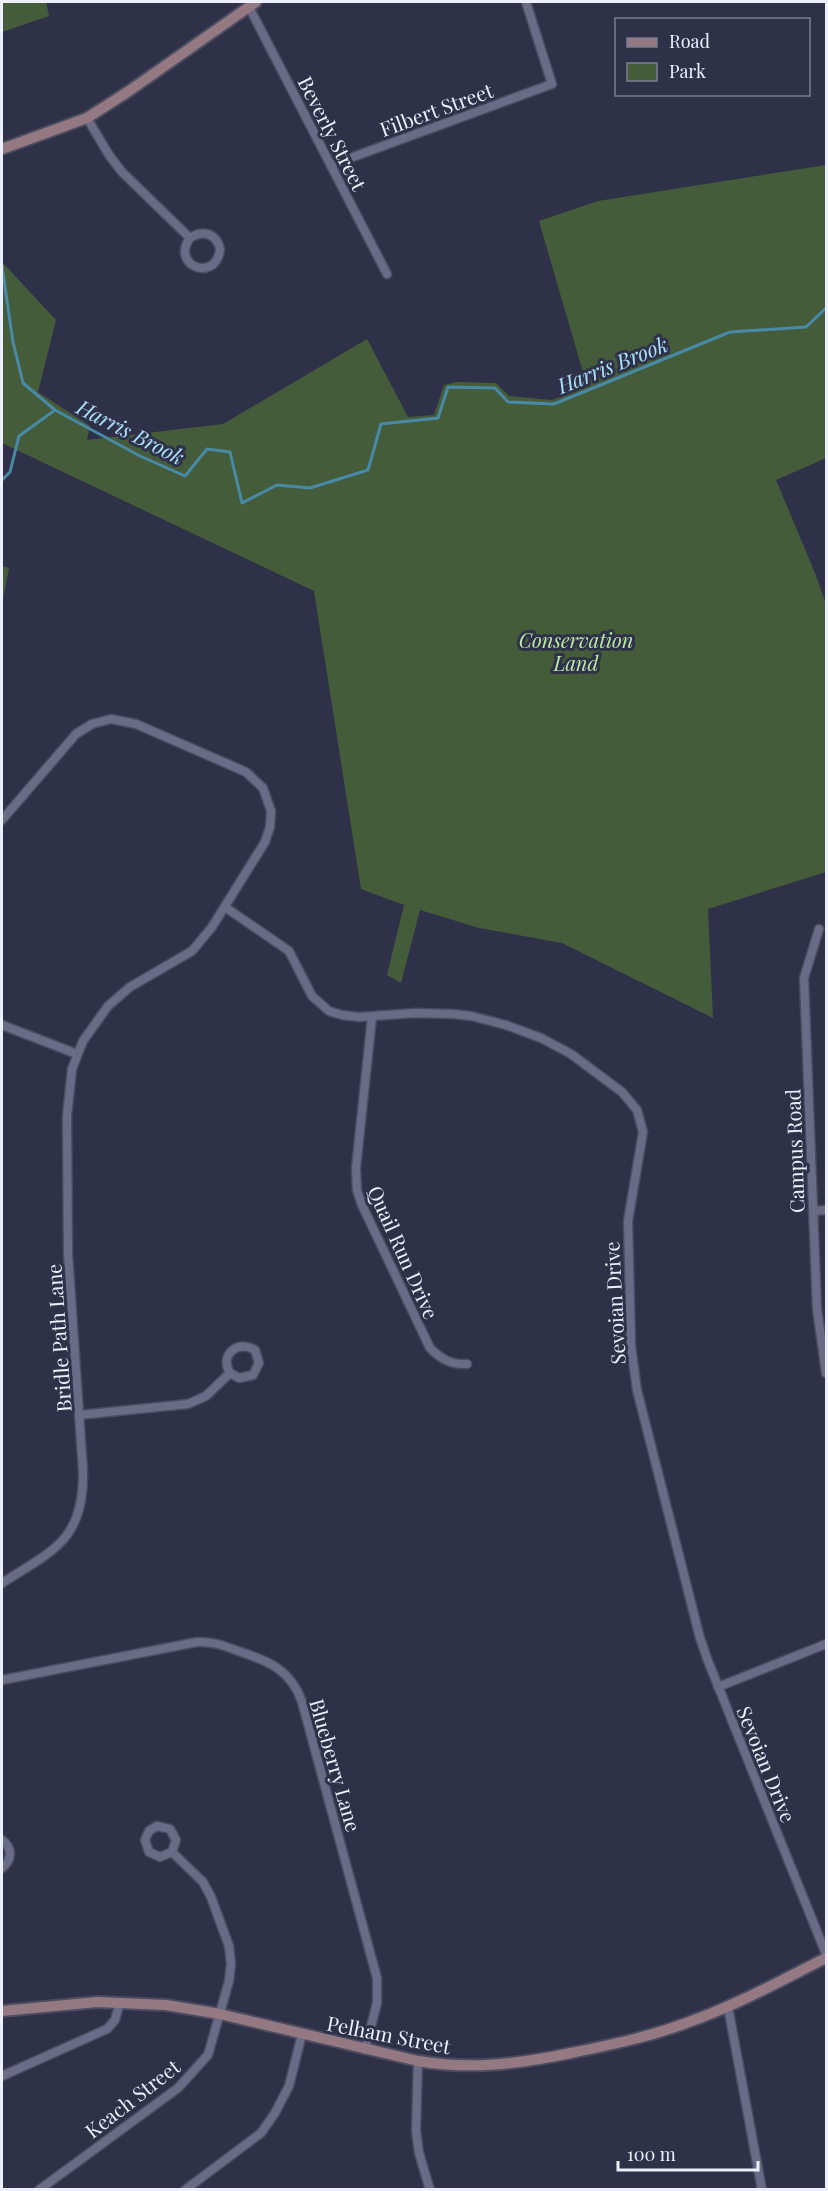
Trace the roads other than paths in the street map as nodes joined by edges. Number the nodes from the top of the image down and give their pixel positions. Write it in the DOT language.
graph roads {
  1 [pos="526,2"];
  2 [pos="252,4"];
  3 [pos="87,118"];
  4 [pos="2,149"];
  5 [pos="331,165"];
  6 [pos="190,238"];
  7 [pos="387,274"];
  8 [pos="2,820"];
  9 [pos="225,907"];
  10 [pos="819,929"];
  11 [pos="372,1017"];
  12 [pos="2,1025"];
  13 [pos="77,1054"];
  14 [pos="813,1210"];
  15 [pos="826,1210"];
  16 [pos="467,1364"];
  17 [pos="230,1372"];
  18 [pos="826,1373"];
  19 [pos="80,1415"];
  20 [pos="2,1583"];
  21 [pos="826,1644"];
  22 [pos="2,1680"];
  23 [pos="718,1688"];
  24 [pos="2,1840"];
  25 [pos="172,1852"];
  26 [pos="2,1868"];
  27 [pos="826,1956"];
  28 [pos="120,2002"];
  29 [pos="728,2007"];
  30 [pos="2,2011"];
  31 [pos="220,2014"];
  32 [pos="302,2034"];
  33 [pos="365,2050"];
  34 [pos="418,2061"];
  35 [pos="2,2076"];
  36 [pos="39,2190"];
  37 [pos="185,2190"];
  38 [pos="430,2190"];
  39 [pos="762,2190"];
  1 -- 5 [label="street, Filbert Street"];
  2 -- 3 [label="street"];
  2 -- 5 [label="street, Beverly Street"];
  3 -- 4 [label="street"];
  3 -- 6 [label="street"];
  5 -- 7 [label="street, Beverly Street"];
  6 -- 6 [label="street"];
  8 -- 9 [label="street, Bridle Path Lane"];
  9 -- 11 [label="street, Sevoian Drive"];
  9 -- 13 [label="street, Bridle Path Lane"];
  10 -- 14 [label="street, Campus Road"];
  11 -- 16 [label="street, Quail Run Drive"];
  11 -- 23 [label="street, Sevoian Drive"];
  12 -- 13 [label="street"];
  13 -- 19 [label="street, Bridle Path Lane"];
  14 -- 15 [label="street"];
  14 -- 18 [label="street, Campus Road"];
  17 -- 19 [label="street"];
  19 -- 20 [label="street, Bridle Path Lane"];
  21 -- 23 [label="street"];
  22 -- 33 [label="street, Blueberry Lane"];
  23 -- 27 [label="street, Sevoian Drive"];
  24 -- 26 [label="street"];
  25 -- 31 [label="street, Keach Street"];
  27 -- 29 [label="street, Pelham Street"];
  28 -- 30 [label="street, Pelham Street"];
  28 -- 31 [label="street, Pelham Street"];
  28 -- 35 [label="street"];
  29 -- 34 [label="street, Pelham Street"];
  29 -- 39 [label="street"];
  31 -- 32 [label="street, Pelham Street"];
  31 -- 36 [label="street, Keach Street"];
  32 -- 33 [label="street, Pelham Street"];
  32 -- 37 [label="street"];
  33 -- 34 [label="street, Pelham Street"];
  34 -- 38 [label="street"];
}
